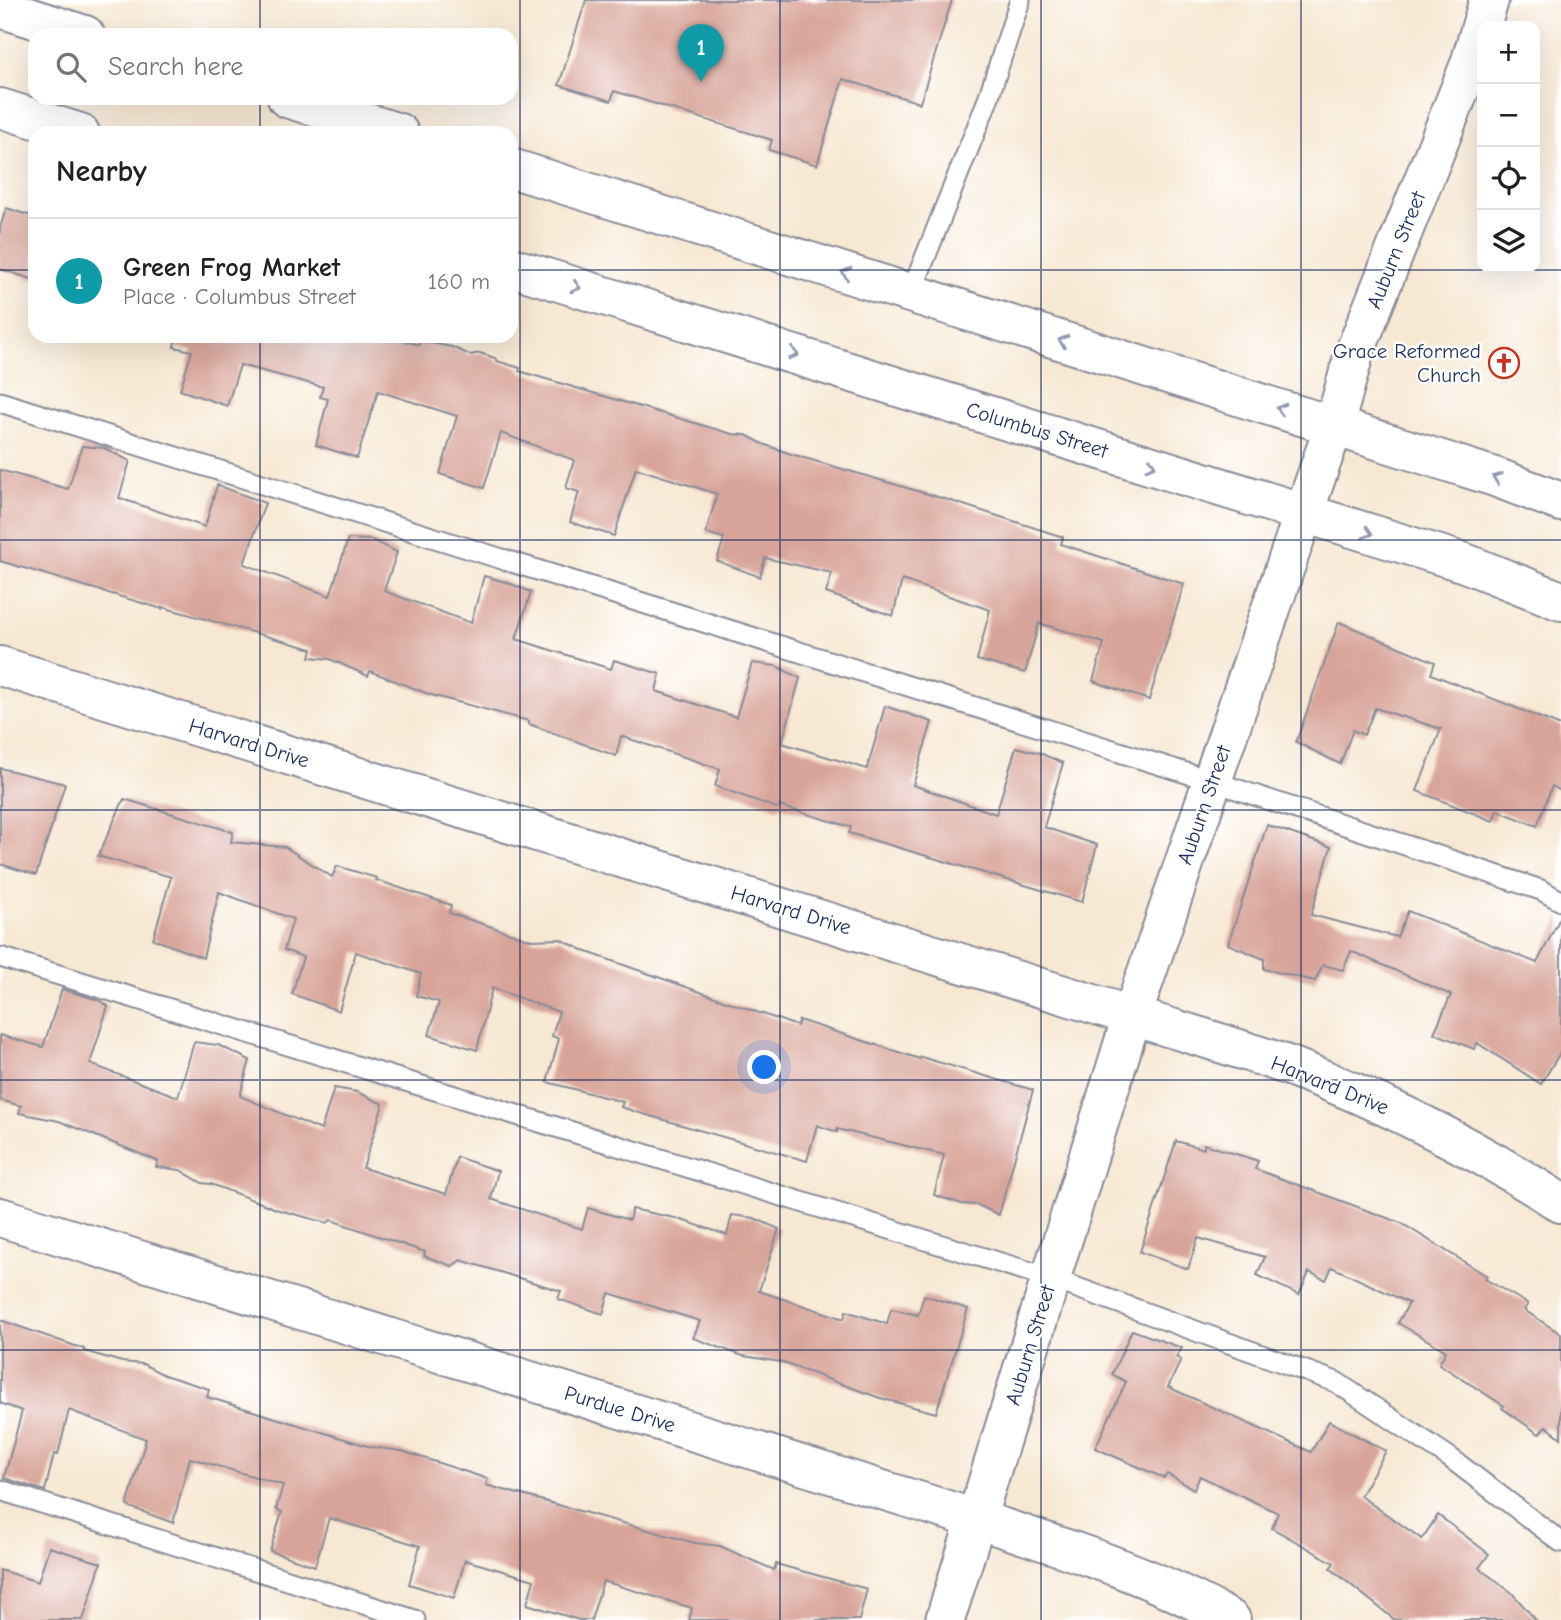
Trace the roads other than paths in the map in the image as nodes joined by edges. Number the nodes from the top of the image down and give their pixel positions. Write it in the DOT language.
graph roads {
  1 [pos="1020,0"];
  2 [pos="1489,0"];
  3 [pos="0,8"];
  4 [pos="63,28"];
  5 [pos="309,105"];
  6 [pos="0,108"];
  7 [pos="57,126"];
  8 [pos="377,126"];
  9 [pos="518,170"];
  10 [pos="518,269"];
  11 [pos="911,293"];
  12 [pos="0,402"];
  13 [pos="1335,426"];
  14 [pos="1561,502"];
  15 [pos="1304,512"];
  16 [pos="1561,601"];
  17 [pos="0,666"];
  18 [pos="1212,781"];
  19 [pos="1561,901"];
  20 [pos="0,957"];
  21 [pos="1132,1016"];
  22 [pos="1561,1203"];
  23 [pos="0,1217"];
  24 [pos="1050,1278"];
  25 [pos="0,1490"];
  26 [pos="976,1519"];
  27 [pos="1561,1542"];
  28 [pos="415,1620"];
  29 [pos="945,1620"];
  30 [pos="1231,1620"];
  1 -- 11 [label="lane"];
  2 -- 13 [label="street, Auburn Street"];
  3 -- 4 [label="street"];
  5 -- 8 [label="street"];
  6 -- 7 [label="street"];
  11 -- 9 [label="street, one-way"];
  10 -- 15 [label="street, Columbus Street, one-way"];
  13 -- 11 [label="street, one-way"];
  12 -- 18 [label="lane"];
  14 -- 13 [label="street, one-way"];
  13 -- 15 [label="street, Auburn Street"];
  15 -- 16 [label="street, Columbus Street, one-way"];
  15 -- 18 [label="street, Auburn Street"];
  17 -- 21 [label="street, Harvard Drive"];
  18 -- 19 [label="lane"];
  18 -- 21 [label="street, Auburn Street"];
  20 -- 24 [label="lane"];
  21 -- 22 [label="street, Harvard Drive"];
  21 -- 24 [label="street, Auburn Street"];
  23 -- 26 [label="street, Purdue Drive"];
  24 -- 26 [label="street, Auburn Street"];
  24 -- 27 [label="lane"];
  25 -- 28 [label="lane"];
  26 -- 29 [label="street, Auburn Street"];
  26 -- 30 [label="street, Purdue Drive"];
}
